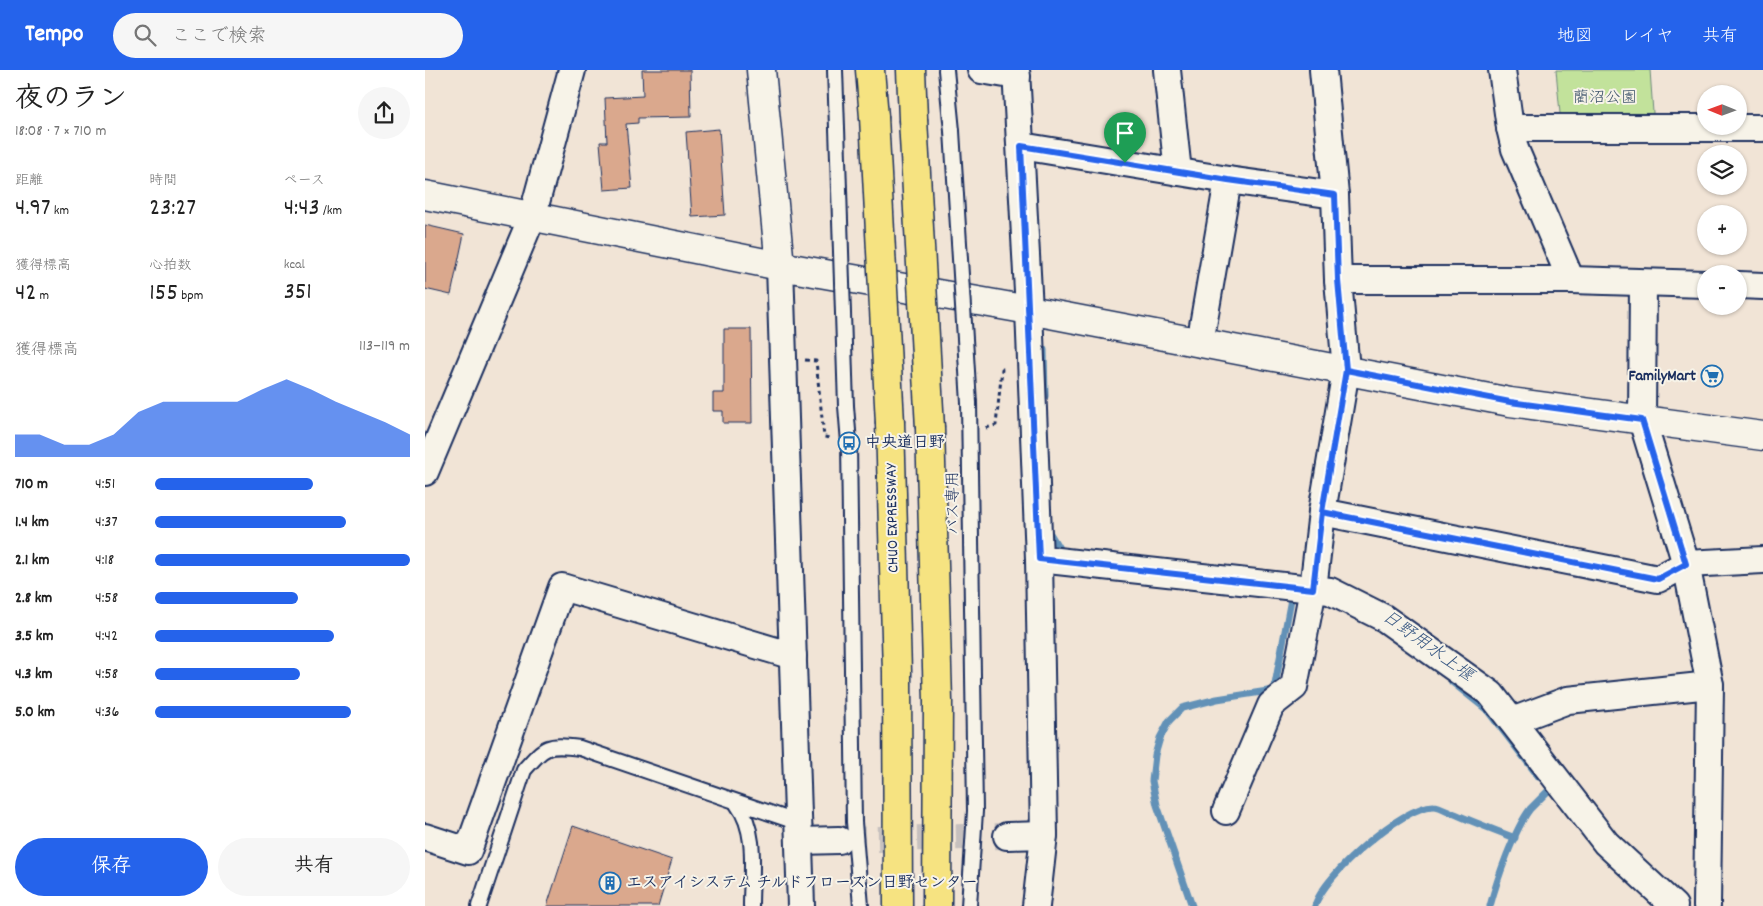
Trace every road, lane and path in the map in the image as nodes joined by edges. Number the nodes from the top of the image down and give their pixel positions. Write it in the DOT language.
graph roads {
  1 [pos="572,70"];
  2 [pos="761,70"];
  3 [pos="835,70"];
  4 [pos="870,70"];
  5 [pos="911,70"];
  6 [pos="946,70"];
  7 [pos="981,70"];
  8 [pos="1167,70"];
  9 [pos="1323,70"];
  10 [pos="1502,70"];
  11 [pos="1016,73"];
  12 [pos="1510,128"];
  13 [pos="1763,128"];
  14 [pos="1021,146"];
  15 [pos="1177,172"];
  16 [pos="1228,180"];
  17 [pos="425,195"];
  18 [pos="1335,195"];
  19 [pos="532,217"];
  20 [pos="780,266"];
  21 [pos="1338,280"];
  22 [pos="1571,280"];
  23 [pos="1643,283"];
  24 [pos="1697,284"];
  25 [pos="1747,285"];
  26 [pos="1763,286"];
  27 [pos="1029,310"];
  28 [pos="1200,343"];
  29 [pos="783,357"];
  30 [pos="1031,368"];
  31 [pos="1346,370"];
  32 [pos="1642,420"];
  33 [pos="434,423"];
  34 [pos="971,434"];
  35 [pos="1763,436"];
  36 [pos="849,443"];
  37 [pos="425,472"];
  38 [pos="1322,512"];
  39 [pos="1763,560"];
  40 [pos="1058,561"];
  41 [pos="1686,564"];
  42 [pos="1311,598"];
  43 [pos="793,656"];
  44 [pos="1710,685"];
  45 [pos="1512,721"];
  46 [pos="737,804"];
  47 [pos="1226,811"];
  48 [pos="799,832"];
  49 [pos="1007,836"];
  50 [pos="1044,836"];
  51 [pos="425,837"];
  52 [pos="839,840"];
  53 [pos="479,906"];
  54 [pos="751,906"];
  55 [pos="801,906"];
  56 [pos="861,906"];
  57 [pos="898,906"];
  58 [pos="937,906"];
  59 [pos="969,906"];
  60 [pos="1036,906"];
  61 [pos="1674,906"];
  62 [pos="1707,906"];
  1 -- 19 [label="street"];
  2 -- 20 [label="street"];
  3 -- 36 [label="lane, bridge"];
  4 -- 57 [label="highway, CHUO EXPRESSWAY, bridge"];
  5 -- 58 [label="highway, bridge"];
  6 -- 34 [label="lane, バス専用, bridge"];
  7 -- 11 [label="street"];
  8 -- 15 [label="street"];
  9 -- 18 [label="street"];
  10 -- 12 [label="street"];
  11 -- 14 [label="street"];
  12 -- 13 [label="street"];
  12 -- 22 [label="street"];
  14 -- 15 [label="street"];
  14 -- 27 [label="street"];
  15 -- 16 [label="street"];
  16 -- 18 [label="street"];
  16 -- 28 [label="street"];
  17 -- 19 [label="street"];
  18 -- 21 [label="street"];
  19 -- 20 [label="street"];
  19 -- 33 [label="street"];
  20 -- 27 [label="street"];
  20 -- 29 [label="street"];
  21 -- 22 [label="street"];
  21 -- 31 [label="street"];
  22 -- 23 [label="street"];
  23 -- 24 [label="street"];
  23 -- 32 [label="street"];
  25 -- 26 [label="street"];
  27 -- 28 [label="street"];
  27 -- 30 [label="street"];
  28 -- 31 [label="street"];
  29 -- 36 [label="path"];
  29 -- 43 [label="street"];
  30 -- 34 [label="path"];
  30 -- 40 [label="street"];
  31 -- 32 [label="street"];
  31 -- 38 [label="street"];
  32 -- 35 [label="street"];
  32 -- 41 [label="street"];
  33 -- 37 [label="street"];
  34 -- 59 [label="lane, バス専用"];
  36 -- 56 [label="lane"];
  38 -- 41 [label="street"];
  38 -- 42 [label="street"];
  39 -- 41 [label="street"];
  40 -- 42 [label="street"];
  40 -- 50 [label="street"];
  41 -- 44 [label="street"];
  42 -- 45 [label="street"];
  42 -- 47 [label="street"];
  43 -- 48 [label="street"];
  43 -- 51 [label="street"];
  44 -- 45 [label="street"];
  44 -- 62 [label="street"];
  45 -- 61 [label="street"];
  46 -- 48 [label="lane"];
  46 -- 53 [label="lane"];
  46 -- 54 [label="lane"];
  48 -- 52 [label="street"];
  48 -- 55 [label="street"];
  49 -- 50 [label="street"];
  50 -- 60 [label="street"];
}
